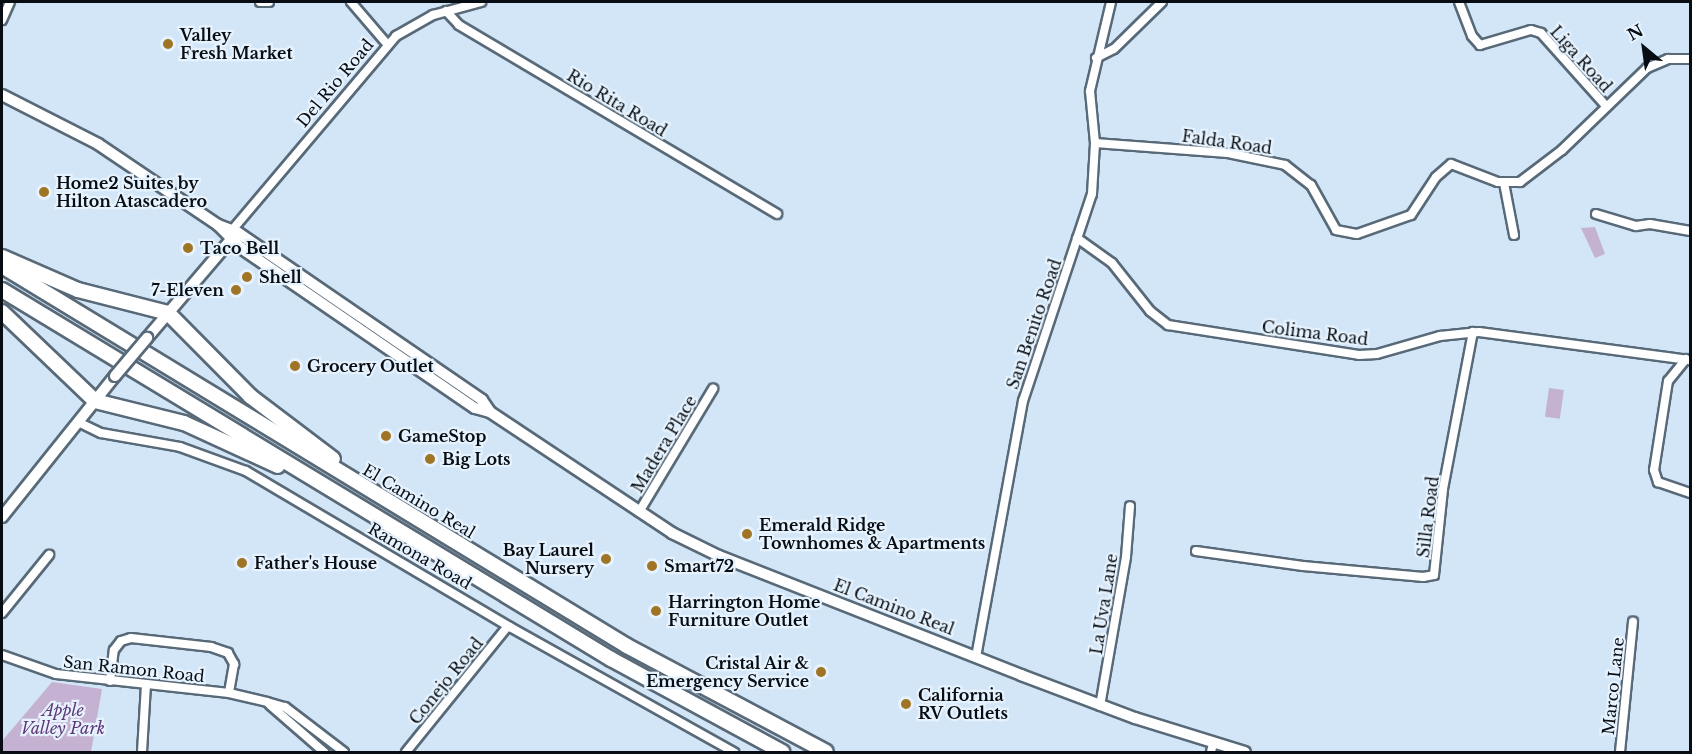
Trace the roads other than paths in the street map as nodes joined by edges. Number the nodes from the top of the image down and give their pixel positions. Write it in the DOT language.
graph roads {
  1 [pos="10,2"];
  2 [pos="260,2"];
  3 [pos="269,2"];
  4 [pos="351,2"];
  5 [pos="481,2"];
  6 [pos="1111,2"];
  7 [pos="1162,2"];
  8 [pos="1459,2"];
  9 [pos="446,11"];
  10 [pos="2,20"];
  11 [pos="387,44"];
  12 [pos="1096,58"];
  13 [pos="1690,59"];
  14 [pos="2,95"];
  15 [pos="1606,106"];
  16 [pos="1095,143"];
  17 [pos="1504,183"];
  18 [pos="777,214"];
  19 [pos="1596,214"];
  20 [pos="1690,231"];
  21 [pos="234,232"];
  22 [pos="1514,235"];
  23 [pos="1077,238"];
  24 [pos="2,257"];
  25 [pos="2,266"];
  26 [pos="2,290"];
  27 [pos="2,312"];
  28 [pos="168,313"];
  29 [pos="1473,332"];
  30 [pos="1688,359"];
  31 [pos="713,389"];
  32 [pos="95,401"];
  33 [pos="78,422"];
  34 [pos="315,480"];
  35 [pos="1690,493"];
  36 [pos="382,498"];
  37 [pos="1130,506"];
  38 [pos="639,512"];
  39 [pos="2,517"];
  40 [pos="1196,551"];
  41 [pos="49,555"];
  42 [pos="2,613"];
  43 [pos="1633,622"];
  44 [pos="508,626"];
  45 [pos="2,655"];
  46 [pos="976,657"];
  47 [pos="110,681"];
  48 [pos="146,684"];
  49 [pos="229,693"];
  50 [pos="267,702"];
  51 [pos="1100,705"];
  52 [pos="1212,748"];
  53 [pos="142,753"];
  54 [pos="324,753"];
  55 [pos="344,753"];
  56 [pos="406,753"];
  57 [pos="734,753"];
  58 [pos="782,753"];
  59 [pos="826,753"];
  60 [pos="1245,753"];
  61 [pos="1620,753"];
  1 -- 10 [label="street"];
  2 -- 3 [label="street"];
  4 -- 11 [label="street"];
  5 -- 9 [label="street, Del Rio Road"];
  6 -- 12 [label="street, San Benito Road"];
  7 -- 12 [label="street"];
  8 -- 15 [label="street, Liga Road"];
  9 -- 11 [label="street, Del Rio Road"];
  9 -- 18 [label="street, Rio Rita Road"];
  11 -- 21 [label="street, Del Rio Road"];
  12 -- 16 [label="street, San Benito Road"];
  13 -- 15 [label="street"];
  14 -- 21 [label="main road, El Camino Real"];
  15 -- 17 [label="street"];
  16 -- 17 [label="street, Falda Road"];
  16 -- 23 [label="street, San Benito Road"];
  17 -- 22 [label="street"];
  19 -- 20 [label="street"];
  21 -- 28 [label="main road, Del Rio Road"];
  21 -- 38 [label="main road, El Camino Real"];
  23 -- 29 [label="street, Colima Road"];
  23 -- 46 [label="street, San Benito Road"];
  24 -- 28 [label="highway"];
  25 -- 36 [label="highway, El Camino Real"];
  26 -- 34 [label="highway"];
  27 -- 32 [label="highway"];
  28 -- 32 [label="main road, Del Rio Road, bridge"];
  28 -- 36 [label="highway"];
  29 -- 30 [label="street, Colima Road"];
  29 -- 40 [label="street, Silla Road"];
  30 -- 35 [label="street"];
  31 -- 38 [label="street, Madera Place"];
  32 -- 33 [label="main road, Del Rio Road"];
  32 -- 34 [label="highway"];
  33 -- 39 [label="main road, Del Rio Road"];
  33 -- 44 [label="street, Ramona Road"];
  34 -- 58 [label="highway"];
  36 -- 59 [label="highway, El Camino Real"];
  37 -- 51 [label="street, La Uva Lane"];
  38 -- 46 [label="main road, El Camino Real"];
  41 -- 42 [label="street"];
  43 -- 61 [label="street, Marco Lane"];
  44 -- 56 [label="street, Conejo Road"];
  44 -- 57 [label="street, Ramona Road"];
  45 -- 47 [label="street, San Ramon Road"];
  46 -- 51 [label="main road, El Camino Real"];
  47 -- 48 [label="street, San Ramon Road"];
  47 -- 49 [label="street"];
  48 -- 49 [label="street, San Ramon Road"];
  48 -- 53 [label="street"];
  49 -- 50 [label="street, San Ramon Road"];
  50 -- 54 [label="street"];
  50 -- 55 [label="street, San Ramon Road"];
  51 -- 52 [label="main road, El Camino Real"];
  52 -- 60 [label="main road, El Camino Real"];
}
